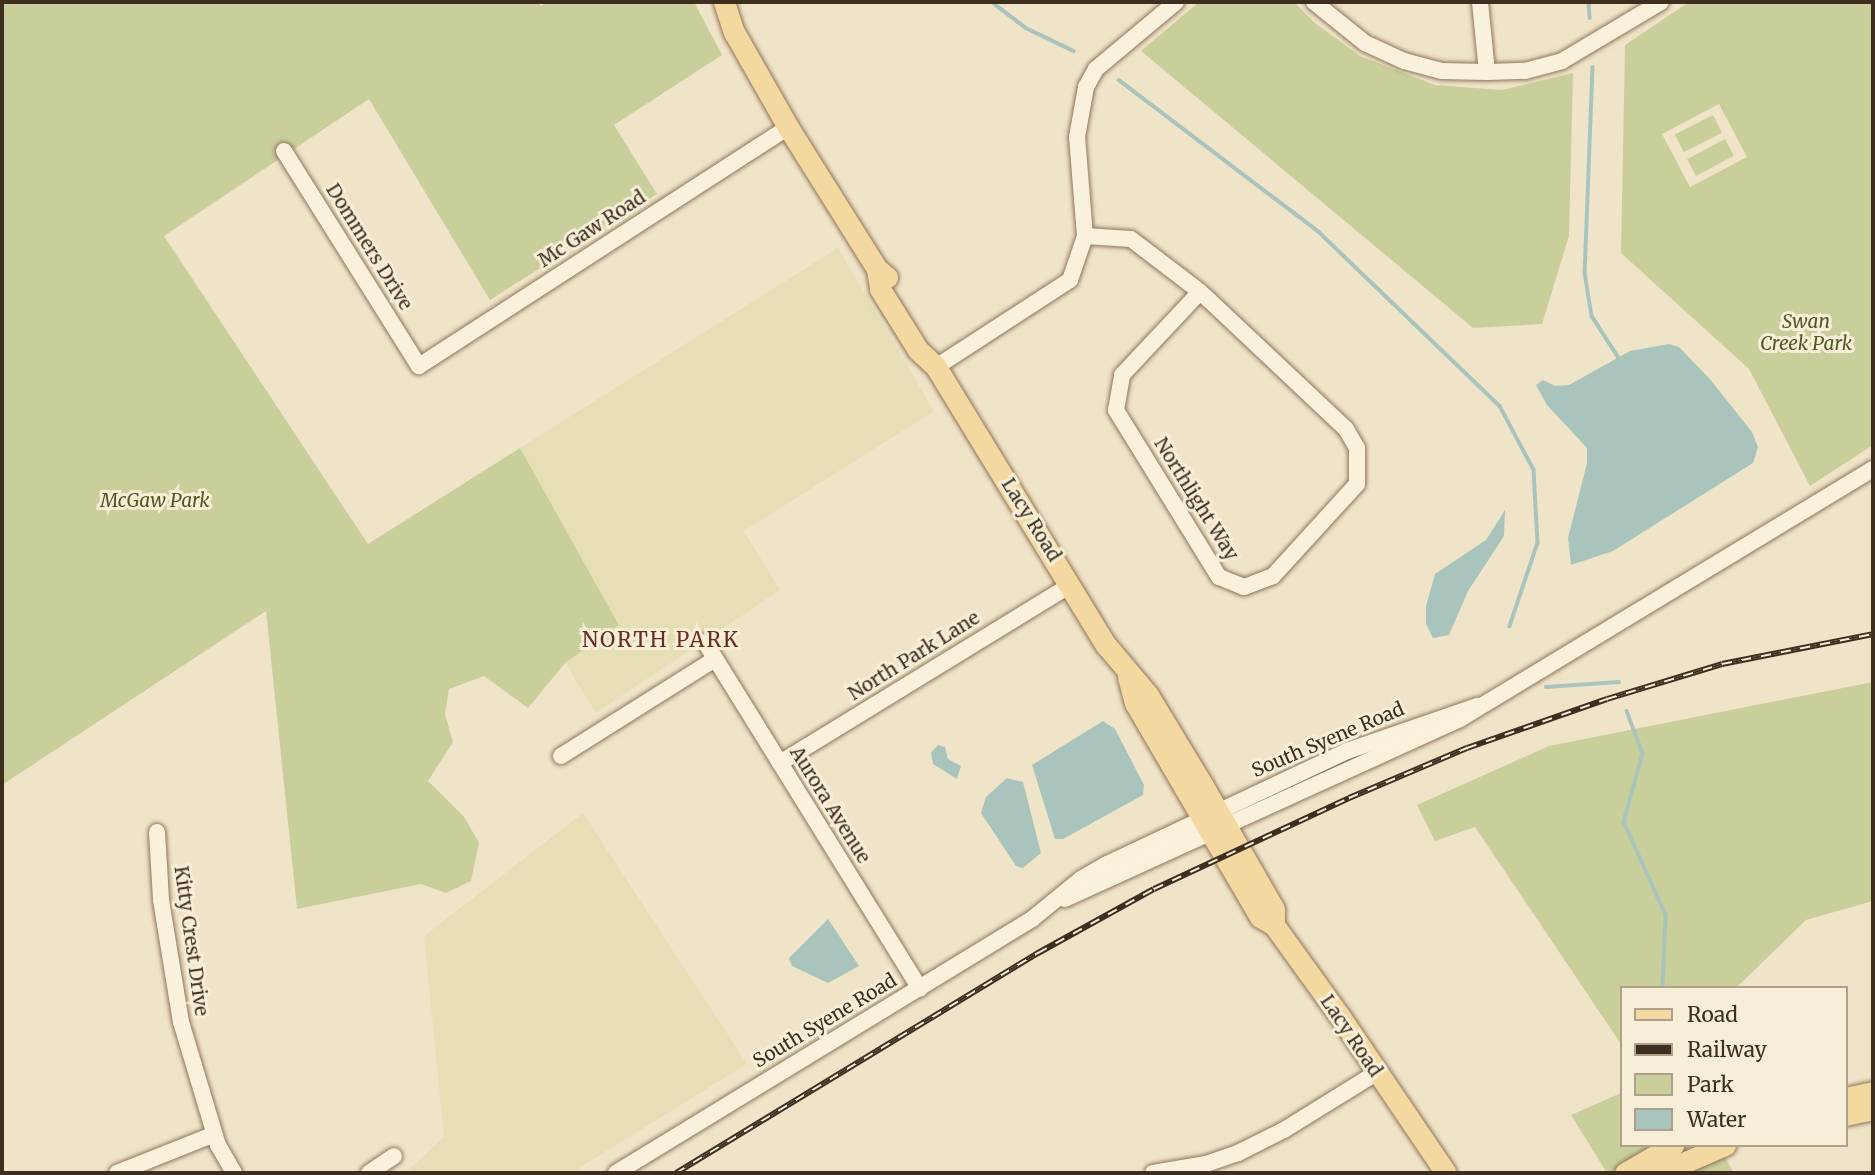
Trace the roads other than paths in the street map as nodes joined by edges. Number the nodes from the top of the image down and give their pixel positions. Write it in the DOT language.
graph roads {
  1 [pos="710,2"];
  2 [pos="724,2"];
  3 [pos="1176,2"];
  4 [pos="1314,2"];
  5 [pos="1480,2"];
  6 [pos="1661,2"];
  7 [pos="734,32"];
  8 [pos="1487,72"];
  9 [pos="788,127"];
  10 [pos="284,152"];
  11 [pos="1085,236"];
  12 [pos="1200,292"];
  13 [pos="935,365"];
  14 [pos="419,366"];
  15 [pos="1873,469"];
  16 [pos="1070,585"];
  17 [pos="705,642"];
  18 [pos="715,659"];
  19 [pos="561,756"];
  20 [pos="780,763"];
  21 [pos="1214,822"];
  22 [pos="156,832"];
  23 [pos="920,989"];
  24 [pos="1376,1073"];
  25 [pos="1873,1092"];
  26 [pos="1847,1098"];
  27 [pos="1873,1109"];
  28 [pos="1847,1115"];
  29 [pos="215,1135"];
  30 [pos="1428,1146"];
  31 [pos="1670,1147"];
  32 [pos="1720,1147"];
  33 [pos="394,1156"];
  34 [pos="117,1173"];
  35 [pos="234,1173"];
  36 [pos="369,1173"];
  37 [pos="616,1173"];
  38 [pos="1153,1173"];
  39 [pos="1446,1173"];
  40 [pos="1458,1173"];
  41 [pos="1625,1173"];
  42 [pos="1660,1173"];
  1 -- 7 [label="main road, Lacy Road"];
  2 -- 7 [label="main road, Lacy Road"];
  3 -- 11 [label="street"];
  4 -- 8 [label="street"];
  5 -- 8 [label="street"];
  6 -- 8 [label="street"];
  7 -- 9 [label="main road, Lacy Road"];
  9 -- 13 [label="main road, Lacy Road"];
  9 -- 14 [label="street, Mc Gaw Road"];
  10 -- 14 [label="street, Dommers Drive"];
  11 -- 12 [label="street, Northlight Way"];
  11 -- 13 [label="street"];
  12 -- 12 [label="street, Northlight Way"];
  13 -- 16 [label="main road, Lacy Road"];
  15 -- 21 [label="street, South Syene Road"];
  16 -- 20 [label="street, North Park Lane"];
  16 -- 21 [label="main road, Lacy Road"];
  17 -- 18 [label="street, Aurora Avenue"];
  18 -- 19 [label="street"];
  18 -- 20 [label="street, Aurora Avenue"];
  20 -- 23 [label="street, Aurora Avenue"];
  21 -- 23 [label="street, South Syene Road"];
  21 -- 24 [label="main road, Lacy Road"];
  22 -- 29 [label="street, Kitty Crest Drive"];
  23 -- 37 [label="street, South Syene Road"];
  24 -- 30 [label="main road, Lacy Road"];
  24 -- 38 [label="street"];
  25 -- 26 [label="main road"];
  27 -- 28 [label="main road"];
  29 -- 34 [label="street"];
  29 -- 35 [label="street, Kitty Crest Drive"];
  30 -- 39 [label="main road, Lacy Road"];
  30 -- 40 [label="main road, Lacy Road"];
  31 -- 41 [label="main road"];
  32 -- 42 [label="main road"];
  33 -- 36 [label="street"];
}
